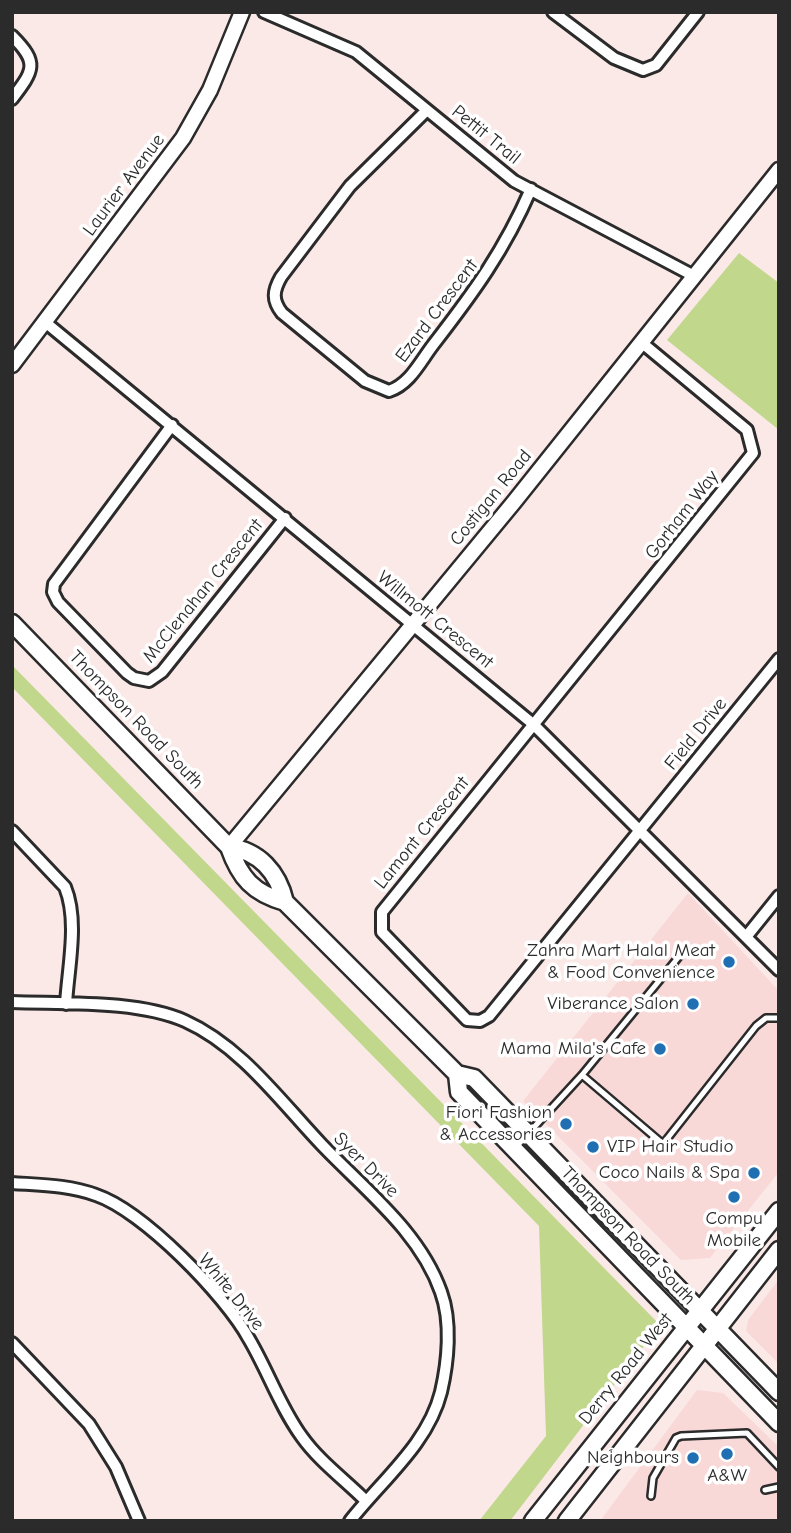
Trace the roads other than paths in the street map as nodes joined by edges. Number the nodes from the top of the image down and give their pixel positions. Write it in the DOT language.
graph roads {
  1 [pos="242,12"];
  2 [pos="264,12"];
  3 [pos="553,12"];
  4 [pos="698,12"];
  5 [pos="12,36"];
  6 [pos="12,99"];
  7 [pos="427,110"];
  8 [pos="779,170"];
  9 [pos="531,189"];
  10 [pos="694,276"];
  11 [pos="45,322"];
  12 [pos="641,342"];
  13 [pos="12,365"];
  14 [pos="172,425"];
  15 [pos="285,518"];
  16 [pos="12,623"];
  17 [pos="412,623"];
  18 [pos="779,659"];
  19 [pos="533,723"];
  20 [pos="12,831"];
  21 [pos="641,832"];
  22 [pos="229,847"];
  23 [pos="779,896"];
  24 [pos="285,902"];
  25 [pos="746,937"];
  26 [pos="686,948"];
  27 [pos="779,970"];
  28 [pos="12,1002"];
  29 [pos="66,1004"];
  30 [pos="778,1016"];
  31 [pos="457,1074"];
  32 [pos="582,1075"];
  33 [pos="527,1134"];
  34 [pos="514,1149"];
  35 [pos="12,1183"];
  36 [pos="779,1211"];
  37 [pos="779,1250"];
  38 [pos="701,1312"];
  39 [pos="686,1327"];
  40 [pos="717,1327"];
  41 [pos="12,1343"];
  42 [pos="703,1346"];
  43 [pos="779,1392"];
  44 [pos="779,1423"];
  45 [pos="779,1467"];
  46 [pos="779,1488"];
  47 [pos="765,1490"];
  48 [pos="651,1496"];
  49 [pos="366,1501"];
  50 [pos="139,1521"];
  51 [pos="350,1521"];
  52 [pos="533,1521"];
  53 [pos="567,1521"];
  1 -- 11 [label="street, Laurier Avenue"];
  2 -- 7 [label="street, Pettit Trail"];
  3 -- 4 [label="street"];
  5 -- 6 [label="street"];
  7 -- 9 [label="street, Pettit Trail"];
  7 -- 9 [label="street, Ezard Crescent"];
  8 -- 10 [label="street, Costigan Road"];
  9 -- 10 [label="street, Pettit Trail"];
  10 -- 12 [label="street, Costigan Road"];
  11 -- 13 [label="street, Laurier Avenue"];
  11 -- 14 [label="street, Willmott Crescent"];
  12 -- 17 [label="street, Costigan Road"];
  12 -- 19 [label="street, Gorham Way"];
  14 -- 15 [label="street, Willmott Crescent"];
  14 -- 15 [label="street, McClenahan Crescent"];
  15 -- 17 [label="street, Willmott Crescent"];
  16 -- 22 [label="main road, Thompson Road South"];
  17 -- 19 [label="street, Willmott Crescent"];
  17 -- 22 [label="street, Costigan Road"];
  18 -- 21 [label="street, Field Drive"];
  19 -- 21 [label="street, Willmott Crescent"];
  19 -- 21 [label="street, Lamont Crescent"];
  20 -- 29 [label="street"];
  21 -- 25 [label="street, Willmott Crescent"];
  22 -- 24 [label="main road, Thompson Road South"];
  22 -- 24 [label="main road, Thompson Road South"];
  23 -- 25 [label="street"];
  24 -- 31 [label="main road, Thompson Road South"];
  25 -- 27 [label="street, Willmott Crescent"];
  26 -- 32 [label="lane"];
  28 -- 29 [label="street, Syer Drive"];
  29 -- 49 [label="street, Syer Drive"];
  30 -- 32 [label="lane"];
  31 -- 33 [label="main road, Thompson Road South"];
  31 -- 34 [label="main road, Thompson Road South"];
  32 -- 33 [label="lane"];
  33 -- 34 [label="lane"];
  33 -- 38 [label="main road, Thompson Road South"];
  34 -- 39 [label="main road, Thompson Road South"];
  35 -- 49 [label="street, White Drive"];
  36 -- 38 [label="main road, Derry Road West"];
  37 -- 40 [label="main road"];
  38 -- 39 [label="main road, Derry Road West"];
  38 -- 40 [label="main road, Thompson Road South"];
  39 -- 42 [label="main road, Thompson Road South"];
  39 -- 52 [label="main road, Derry Road West"];
  40 -- 42 [label="main road"];
  40 -- 43 [label="main road, Thompson Road South"];
  41 -- 50 [label="street"];
  42 -- 44 [label="main road, Thompson Road South"];
  42 -- 53 [label="main road"];
  45 -- 48 [label="lane"];
  46 -- 47 [label="lane"];
  49 -- 51 [label="street, Syer Drive"];
}
